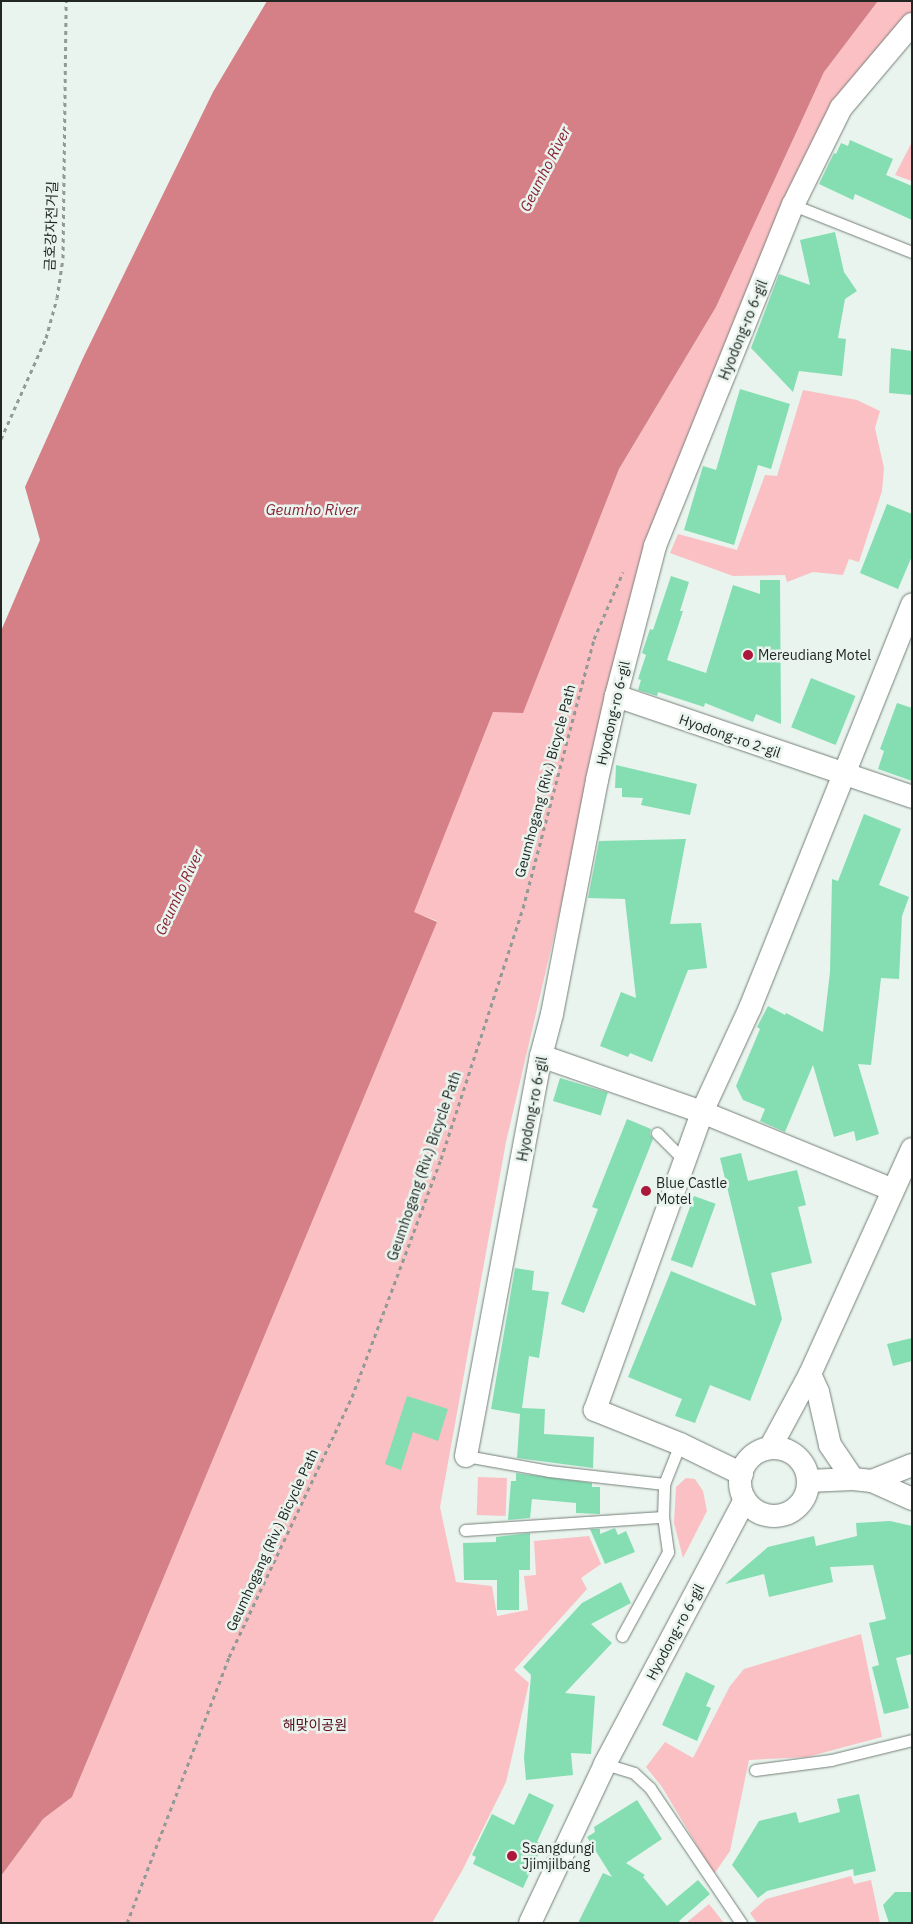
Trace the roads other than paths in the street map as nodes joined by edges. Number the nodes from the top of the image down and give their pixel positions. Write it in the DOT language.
graph roads {
  1 [pos="912,24"];
  2 [pos="793,205"];
  3 [pos="912,252"];
  4 [pos="912,604"];
  5 [pos="616,696"];
  6 [pos="845,773"];
  7 [pos="912,797"];
  8 [pos="541,1056"];
  9 [pos="702,1112"];
  10 [pos="657,1133"];
  11 [pos="912,1149"];
  12 [pos="684,1160"];
  13 [pos="894,1190"];
  14 [pos="810,1374"];
  15 [pos="680,1444"];
  16 [pos="770,1448"];
  17 [pos="466,1456"];
  18 [pos="912,1465"];
  19 [pos="742,1474"];
  20 [pos="862,1480"];
  21 [pos="808,1481"];
  22 [pos="664,1484"];
  23 [pos="912,1499"];
  24 [pos="745,1500"];
  25 [pos="663,1517"];
  26 [pos="465,1530"];
  27 [pos="622,1636"];
  28 [pos="912,1740"];
  29 [pos="605,1764"];
  30 [pos="755,1770"];
  31 [pos="530,1923"];
  32 [pos="741,1923"];
  1 -- 2 [label="street, Hyodong-ro 6-gil"];
  2 -- 3 [label="lane"];
  2 -- 5 [label="street, Hyodong-ro 6-gil"];
  4 -- 6 [label="street"];
  5 -- 6 [label="street, Hyodong-ro 2-gil"];
  5 -- 8 [label="street, Hyodong-ro 6-gil"];
  6 -- 7 [label="street, Hyodong-ro 2-gil"];
  6 -- 9 [label="street"];
  8 -- 9 [label="street"];
  8 -- 17 [label="street, Hyodong-ro 6-gil"];
  9 -- 12 [label="street"];
  9 -- 13 [label="street"];
  10 -- 12 [label="lane"];
  11 -- 13 [label="street"];
  12 -- 15 [label="street"];
  13 -- 14 [label="street"];
  14 -- 16 [label="street"];
  14 -- 20 [label="street"];
  15 -- 19 [label="street"];
  15 -- 22 [label="lane"];
  16 -- 19 [label="street"];
  16 -- 21 [label="street"];
  17 -- 22 [label="lane"];
  18 -- 20 [label="street"];
  19 -- 24 [label="street"];
  20 -- 21 [label="street"];
  20 -- 23 [label="street"];
  21 -- 24 [label="street"];
  22 -- 25 [label="lane"];
  24 -- 29 [label="street, Hyodong-ro 6-gil"];
  25 -- 26 [label="lane"];
  25 -- 27 [label="lane"];
  28 -- 30 [label="lane"];
  29 -- 31 [label="street, Hyodong-ro 6-gil"];
  29 -- 32 [label="lane"];
}
